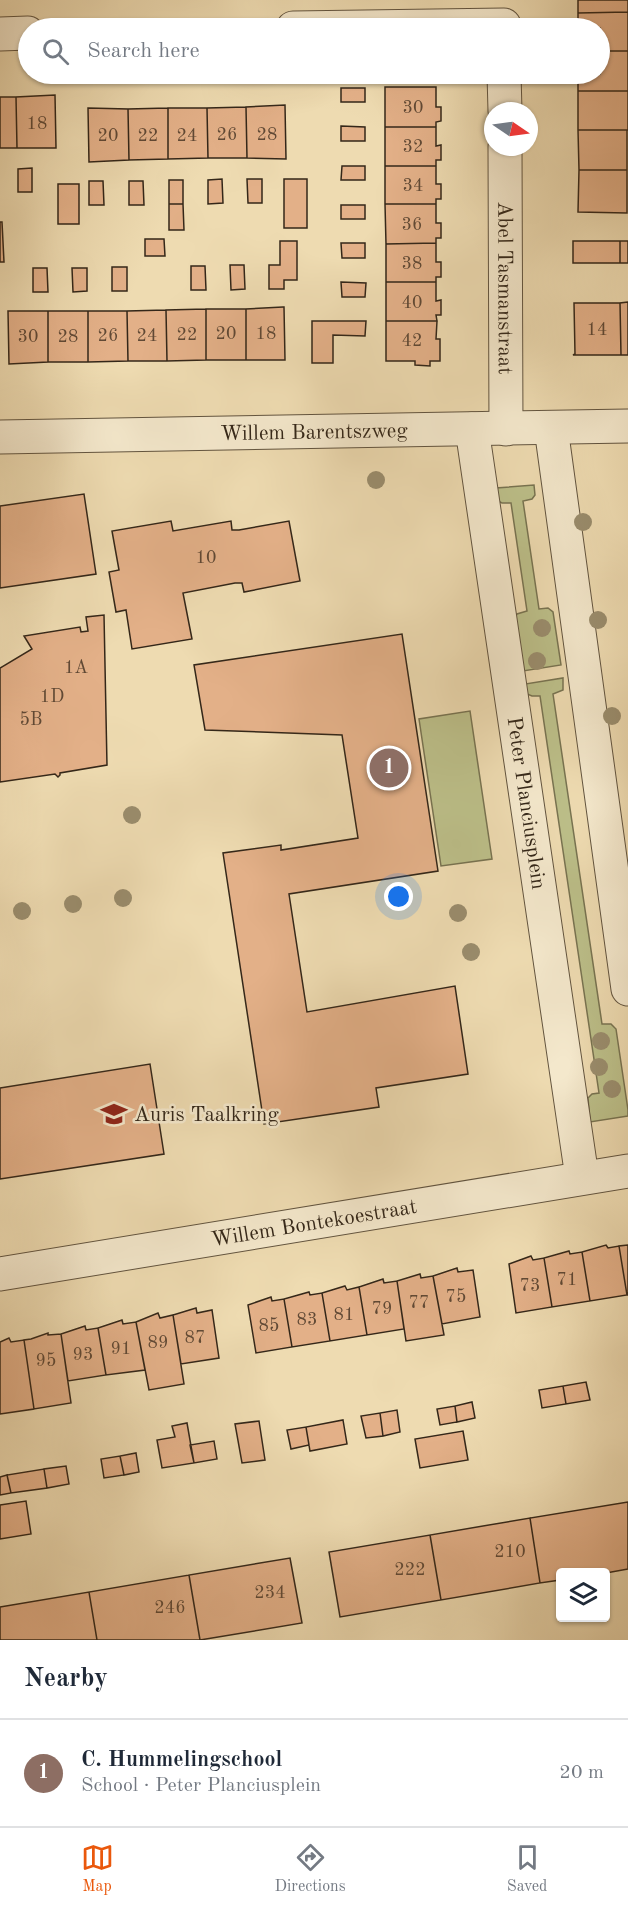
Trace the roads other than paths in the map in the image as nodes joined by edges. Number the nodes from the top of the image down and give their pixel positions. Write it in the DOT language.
graph roads {
  1 [pos="18,33"];
  2 [pos="0,34"];
  3 [pos="504,84"];
  4 [pos="505,102"];
  5 [pos="505,156"];
  6 [pos="628,426"];
  7 [pos="551,428"];
  8 [pos="472,429"];
  9 [pos="506,429"];
  10 [pos="0,437"];
  11 [pos="628,989"];
  12 [pos="628,1171"];
  13 [pos="582,1178"];
  14 [pos="0,1274"];
  1 -- 2 [label="street"];
  3 -- 4 [label="street"];
  5 -- 9 [label="street, Abel Tasmanstraat"];
  6 -- 7 [label="street, Willem Barentszweg"];
  7 -- 9 [label="street, Willem Barentszweg"];
  7 -- 11 [label="street"];
  8 -- 9 [label="street, Willem Barentszweg"];
  8 -- 10 [label="street, Willem Barentszweg"];
  8 -- 13 [label="street, Peter Planciusplein"];
  12 -- 13 [label="street, Willem Bontekoestraat"];
  13 -- 14 [label="street, Willem Bontekoestraat"];
}
